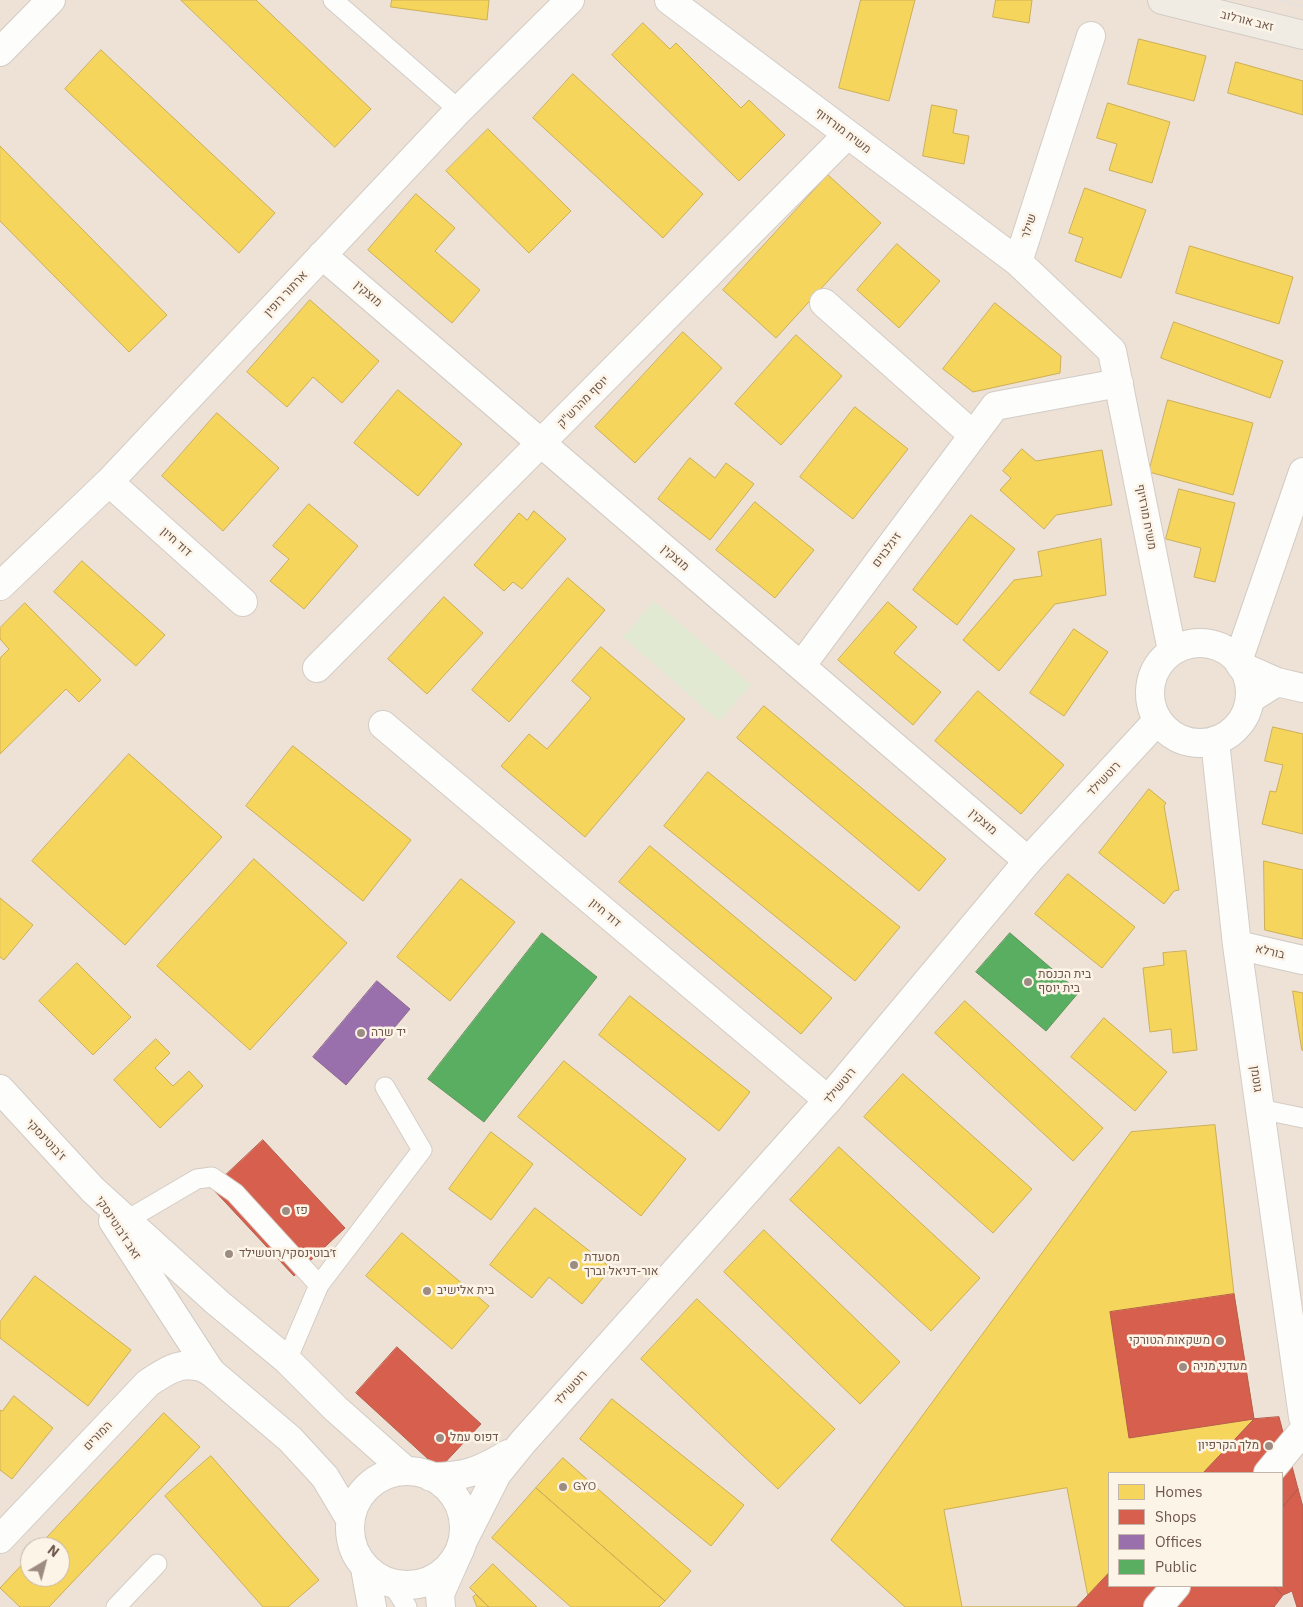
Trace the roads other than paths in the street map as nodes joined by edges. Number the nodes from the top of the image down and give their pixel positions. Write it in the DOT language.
graph roads {
  1 [pos="51,0"];
  2 [pos="333,0"];
  3 [pos="570,0"];
  4 [pos="669,0"];
  5 [pos="1162,0"];
  6 [pos="1303,34"];
  7 [pos="1091,36"];
  8 [pos="0,52"];
  9 [pos="459,110"];
  10 [pos="847,135"];
  11 [pos="322,255"];
  12 [pos="1018,262"];
  13 [pos="824,302"];
  14 [pos="1119,383"];
  15 [pos="973,435"];
  16 [pos="542,444"];
  17 [pos="1303,472"];
  18 [pos="109,482"];
  19 [pos="0,586"];
  20 [pos="1261,593"];
  21 [pos="243,602"];
  22 [pos="1202,643"];
  23 [pos="1172,651"];
  24 [pos="1240,664"];
  25 [pos="801,666"];
  26 [pos="317,668"];
  27 [pos="1290,685"];
  28 [pos="1250,699"];
  29 [pos="1158,720"];
  30 [pos="383,725"];
  31 [pos="1214,741"];
  32 [pos="1028,861"];
  33 [pos="1237,945"];
  34 [pos="1303,960"];
  35 [pos="385,1087"];
  36 [pos="0,1089"];
  37 [pos="828,1100"];
  38 [pos="1260,1110"];
  39 [pos="1303,1118"];
  40 [pos="93,1190"];
  41 [pos="127,1220"];
  42 [pos="319,1285"];
  43 [pos="287,1360"];
  44 [pos="211,1372"];
  45 [pos="1303,1416"];
  46 [pos="1303,1431"];
  47 [pos="518,1448"];
  48 [pos="1269,1472"];
  49 [pos="418,1474"];
  50 [pos="350,1519"];
  51 [pos="0,1539"];
  52 [pos="460,1550"];
  53 [pos="157,1564"];
  54 [pos="365,1568"];
  55 [pos="392,1584"];
  56 [pos="1175,1587"];
  57 [pos="116,1607"];
  58 [pos="372,1607"];
  59 [pos="407,1607"];
  60 [pos="441,1607"];
  61 [pos="1158,1607"];
  1 -- 8 [label="street"];
  2 -- 9 [label="lane"];
  3 -- 9 [label="street, ארתור רופין"];
  4 -- 10 [label="street, משיח מורזיוף"];
  5 -- 6 [label="main road, זאב אורלוב"];
  7 -- 12 [label="street, שילר"];
  9 -- 11 [label="street, ארתור רופין"];
  10 -- 12 [label="street, משיח מורזיוף"];
  10 -- 16 [label="street, יוסף מהרש\"ק"];
  11 -- 16 [label="street, מוצקין"];
  11 -- 18 [label="street, ארתור רופין"];
  12 -- 14 [label="street"];
  13 -- 15 [label="street"];
  14 -- 15 [label="street, זיגלבוים"];
  14 -- 23 [label="street, משיח מורזיוף"];
  15 -- 25 [label="street, זיגלבוים"];
  16 -- 25 [label="street, מוצקין"];
  16 -- 26 [label="street, יוסף מהרש\"ק"];
  17 -- 20 [label="street"];
  18 -- 19 [label="street, ארתור רופין"];
  18 -- 21 [label="street, דוד חיון"];
  20 -- 22 [label="street"];
  20 -- 24 [label="street"];
  22 -- 23 [label="street"];
  22 -- 24 [label="street"];
  23 -- 29 [label="street"];
  24 -- 27 [label="street"];
  24 -- 28 [label="street"];
  25 -- 32 [label="street, מוצקין"];
  27 -- 28 [label="street"];
  28 -- 31 [label="street"];
  29 -- 31 [label="street"];
  29 -- 32 [label="street, רוטשילד"];
  30 -- 37 [label="street, דוד חיון"];
  31 -- 33 [label="street, גוטמן"];
  32 -- 37 [label="street, רוטשילד"];
  33 -- 34 [label="street, בורלא"];
  33 -- 38 [label="street, גוטמן"];
  35 -- 42 [label="lane"];
  36 -- 40 [label="street, ז'בוטינסקי"];
  37 -- 47 [label="street, רוטשילד"];
  38 -- 39 [label="lane"];
  38 -- 45 [label="street, גוטמן"];
  40 -- 41 [label="street, זאב ז'בוטינסקי"];
  40 -- 44 [label="street, זאב ז'בוטינסקי"];
  41 -- 42 [label="lane"];
  41 -- 43 [label="street, זאב ז'בוטינסקי"];
  42 -- 43 [label="lane"];
  43 -- 49 [label="street, זאב ז'בוטינסקי"];
  44 -- 50 [label="street, זאב ז'בוטינסקי"];
  44 -- 51 [label="street, המורים"];
  46 -- 48 [label="street"];
  47 -- 49 [label="street, רוטשילד"];
  47 -- 52 [label="street, רוטשילד"];
  49 -- 50 [label="street"];
  49 -- 52 [label="street"];
  50 -- 54 [label="street"];
  52 -- 55 [label="street"];
  52 -- 60 [label="street"];
  53 -- 57 [label="lane"];
  54 -- 55 [label="street"];
  54 -- 58 [label="street"];
  55 -- 59 [label="lane"];
  56 -- 61 [label="street"];
}
